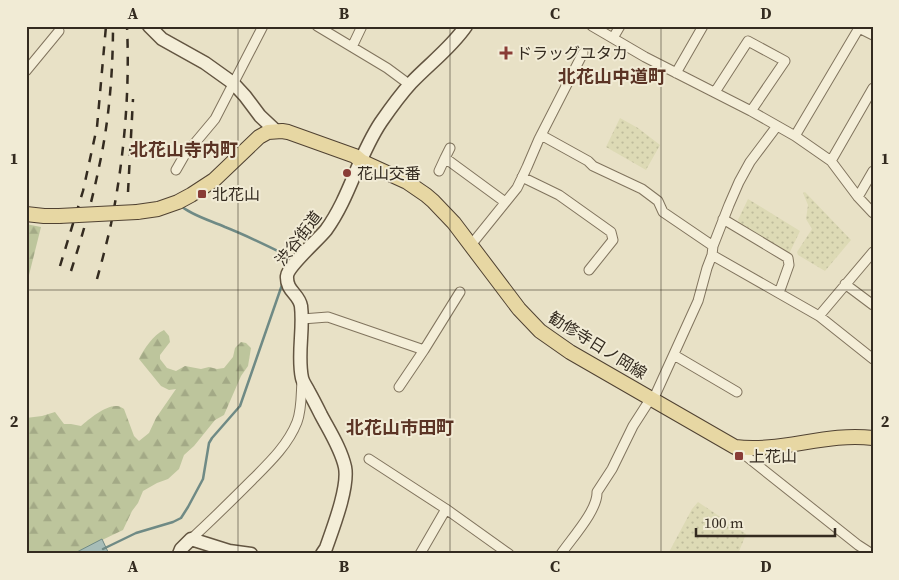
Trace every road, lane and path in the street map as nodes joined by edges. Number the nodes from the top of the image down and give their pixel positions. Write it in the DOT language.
graph roads {
  1 [pos="150,26"];
  2 [pos="316,26"];
  3 [pos="362,26"];
  4 [pos="466,26"];
  5 [pos="592,26"];
  6 [pos="620,26"];
  7 [pos="703,26"];
  8 [pos="259,28"];
  9 [pos="59,31"];
  10 [pos="873,35"];
  11 [pos="613,38"];
  12 [pos="352,47"];
  13 [pos="583,53"];
  14 [pos="26,71"];
  15 [pos="676,73"];
  16 [pos="233,83"];
  17 [pos="410,85"];
  18 [pos="873,88"];
  19 [pos="715,92"];
  20 [pos="751,111"];
  21 [pos="777,126"];
  22 [pos="276,131"];
  23 [pos="541,135"];
  24 [pos="795,136"];
  25 [pos="450,148"];
  26 [pos="445,158"];
  27 [pos="361,161"];
  28 [pos="831,161"];
  29 [pos="176,170"];
  30 [pos="439,171"];
  31 [pos="873,172"];
  32 [pos="522,177"];
  33 [pos="858,197"];
  34 [pos="505,202"];
  35 [pos="873,213"];
  36 [pos="26,214"];
  37 [pos="724,219"];
  38 [pos="471,245"];
  39 [pos="713,250"];
  40 [pos="873,252"];
  41 [pos="589,270"];
  42 [pos="845,284"];
  43 [pos="460,292"];
  44 [pos="779,293"];
  45 [pos="873,305"];
  46 [pos="819,316"];
  47 [pos="302,319"];
  48 [pos="424,350"];
  49 [pos="674,355"];
  50 [pos="873,359"];
  51 [pos="302,380"];
  52 [pos="399,387"];
  53 [pos="737,392"];
  54 [pos="652,399"];
  55 [pos="873,438"];
  56 [pos="735,447"];
  57 [pos="369,459"];
  58 [pos="446,508"];
  59 [pos="191,540"];
  60 [pos="179,554"];
  61 [pos="251,554"];
  62 [pos="322,554"];
  63 [pos="420,554"];
  64 [pos="510,554"];
  65 [pos="561,554"];
  66 [pos="872,554"];
  1 -- 16 [label="main road"];
  2 -- 12 [label="street"];
  3 -- 12 [label="street"];
  4 -- 17 [label="main road, 渋谷街道"];
  5 -- 11 [label="street"];
  6 -- 11 [label="street"];
  7 -- 15 [label="street"];
  8 -- 16 [label="street"];
  9 -- 14 [label="street"];
  10 -- 24 [label="street"];
  11 -- 15 [label="street"];
  12 -- 17 [label="street"];
  13 -- 23 [label="street"];
  15 -- 19 [label="street"];
  16 -- 22 [label="main road"];
  16 -- 29 [label="street"];
  17 -- 27 [label="main road, 渋谷街道"];
  18 -- 28 [label="street"];
  19 -- 20 [label="street"];
  19 -- 20 [label="street"];
  20 -- 21 [label="street"];
  21 -- 24 [label="street"];
  21 -- 37 [label="street"];
  22 -- 27 [label="main road, 勧修寺日ノ岡線"];
  22 -- 36 [label="main road, bridge"];
  23 -- 32 [label="street"];
  23 -- 39 [label="street"];
  24 -- 28 [label="street"];
  25 -- 26 [label="street"];
  26 -- 30 [label="street"];
  26 -- 34 [label="street"];
  27 -- 38 [label="main road, 勧修寺日ノ岡線"];
  27 -- 47 [label="main road, 渋谷街道"];
  28 -- 33 [label="street"];
  31 -- 33 [label="street"];
  32 -- 34 [label="street"];
  32 -- 41 [label="street"];
  33 -- 35 [label="street"];
  34 -- 38 [label="street"];
  37 -- 39 [label="street"];
  37 -- 44 [label="street"];
  38 -- 54 [label="main road, 勧修寺日ノ岡線"];
  39 -- 44 [label="street"];
  39 -- 49 [label="street"];
  40 -- 42 [label="street"];
  42 -- 45 [label="street"];
  42 -- 46 [label="street"];
  43 -- 48 [label="street"];
  44 -- 46 [label="street"];
  46 -- 50 [label="street"];
  47 -- 48 [label="street"];
  47 -- 51 [label="main road, 渋谷街道"];
  48 -- 52 [label="street"];
  49 -- 53 [label="street"];
  49 -- 54 [label="street"];
  51 -- 59 [label="street"];
  51 -- 62 [label="main road, 渋谷街道"];
  54 -- 56 [label="main road, 勧修寺日ノ岡線"];
  54 -- 65 [label="street"];
  55 -- 56 [label="main road, 勧修寺日ノ岡線"];
  56 -- 66 [label="street"];
  57 -- 58 [label="street"];
  58 -- 63 [label="street"];
  58 -- 64 [label="street"];
  59 -- 60 [label="main road"];
  59 -- 61 [label="main road"];
}
